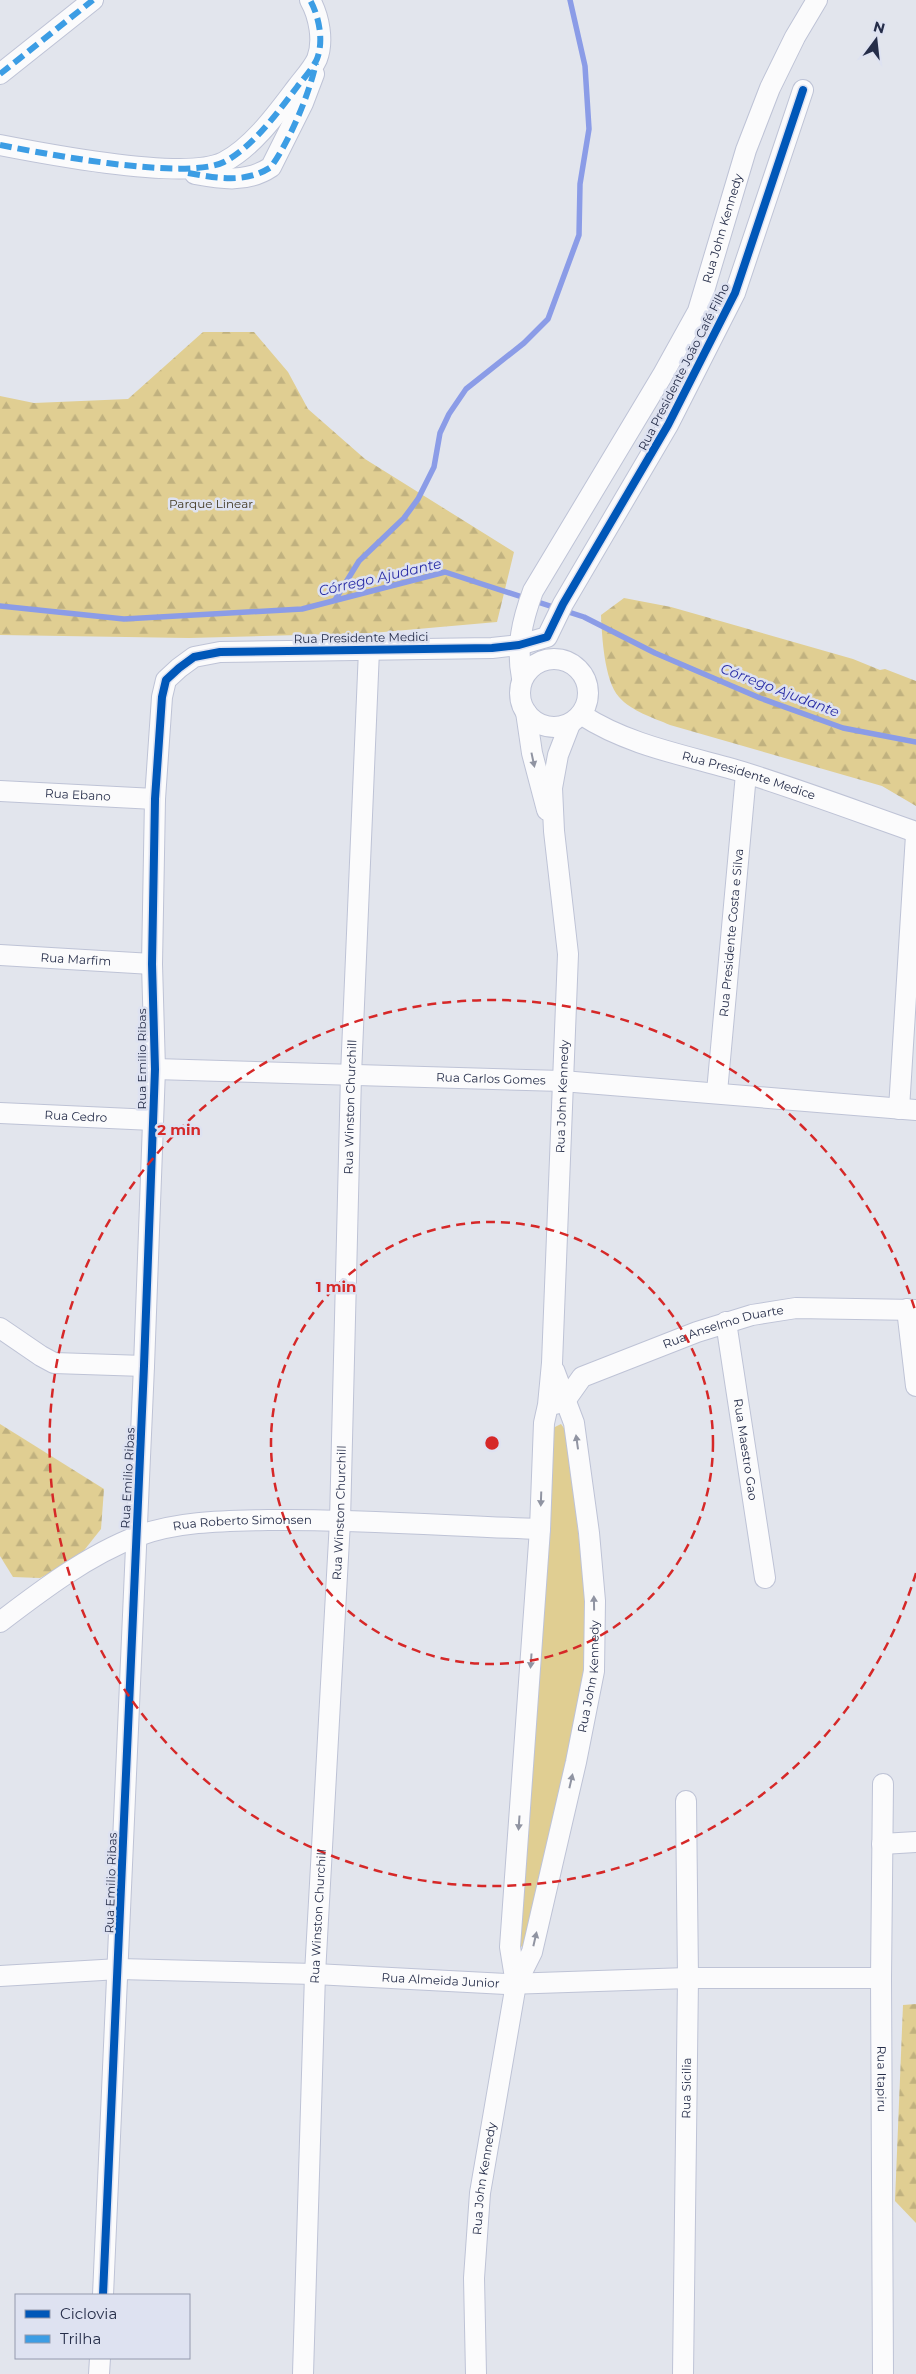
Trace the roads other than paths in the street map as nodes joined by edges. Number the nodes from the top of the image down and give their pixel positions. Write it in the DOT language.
graph roads {
  1 [pos="94,0"];
  2 [pos="310,0"];
  3 [pos="817,0"];
  4 [pos="317,58"];
  5 [pos="0,74"];
  6 [pos="802,90"];
  7 [pos="0,145"];
  8 [pos="161,167"];
  9 [pos="583,568"];
  10 [pos="537,588"];
  11 [pos="538,625"];
  12 [pos="519,645"];
  13 [pos="369,650"];
  14 [pos="566,661"];
  15 [pos="179,668"];
  16 [pos="522,678"];
  17 [pos="526,712"];
  18 [pos="576,719"];
  19 [pos="746,774"];
  20 [pos="0,792"];
  21 [pos="155,799"];
  22 [pos="554,831"];
  23 [pos="916,833"];
  24 [pos="0,955"];
  25 [pos="152,964"];
  26 [pos="155,1068"];
  27 [pos="351,1075"];
  28 [pos="562,1081"];
  29 [pos="717,1092"];
  30 [pos="907,1109"];
  31 [pos="0,1112"];
  32 [pos="153,1120"];
  33 [pos="911,1310"];
  34 [pos="726,1322"];
  35 [pos="0,1328"];
  36 [pos="144,1366"];
  37 [pos="916,1386"];
  38 [pos="557,1403"];
  39 [pos="340,1521"];
  40 [pos="540,1530"];
  41 [pos="136,1537"];
  42 [pos="765,1578"];
  43 [pos="0,1622"];
  44 [pos="883,1784"];
  45 [pos="686,1800"];
  46 [pos="916,1842"];
  47 [pos="882,1844"];
  48 [pos="119,1969"];
  49 [pos="315,1974"];
  50 [pos="0,1976"];
  51 [pos="688,1978"];
  52 [pos="881,1978"];
  53 [pos="516,1984"];
  54 [pos="103,2294"];
  55 [pos="100,2359"];
  56 [pos="99,2374"];
  57 [pos="303,2374"];
  58 [pos="476,2374"];
  59 [pos="683,2374"];
  60 [pos="883,2374"];
  1 -- 5 [label="street"];
  2 -- 4 [label="street"];
  3 -- 10 [label="street, Rua John Kennedy"];
  4 -- 8 [label="street"];
  4 -- 8 [label="street"];
  6 -- 9 [label="street, Rua Presidente João Café Filho"];
  7 -- 8 [label="street"];
  9 -- 10 [label="street, Rua Presidente João Café Filho"];
  9 -- 11 [label="street, Rua Presidente João Café Filho"];
  10 -- 11 [label="street, Rua John Kennedy"];
  11 -- 12 [label="street, Rua Presidente Medici"];
  11 -- 12 [label="street, Rua John Kennedy"];
  11 -- 14 [label="street"];
  12 -- 13 [label="street, Rua Presidente Medici"];
  12 -- 16 [label="street, Rua John Kennedy"];
  13 -- 15 [label="street, Rua Presidente Medici"];
  13 -- 27 [label="street, Rua Winston Churchill"];
  14 -- 16 [label="street"];
  14 -- 18 [label="street"];
  15 -- 21 [label="street, Rua Emilio Ribas"];
  16 -- 17 [label="street"];
  17 -- 18 [label="street"];
  17 -- 22 [label="street, Rua John Kennedy, one-way"];
  18 -- 19 [label="street, Rua Presidente Medice"];
  18 -- 22 [label="street, Rua John Kennedy"];
  19 -- 23 [label="street, Rua Presidente Medice"];
  19 -- 29 [label="street, Rua Presidente Costa e Silva"];
  20 -- 21 [label="street, Rua Ebano"];
  21 -- 25 [label="street, Rua Emilio Ribas"];
  22 -- 28 [label="street, Rua John Kennedy"];
  23 -- 30 [label="street"];
  24 -- 25 [label="street, Rua Marfim"];
  25 -- 26 [label="street, Rua Emilio Ribas"];
  26 -- 27 [label="street, Rua Carlos Gomes"];
  26 -- 32 [label="street, Rua Emilio Ribas"];
  27 -- 28 [label="street, Rua Carlos Gomes"];
  27 -- 39 [label="street, Rua Winston Churchill"];
  28 -- 29 [label="street, Rua Carlos Gomes"];
  28 -- 38 [label="street, Rua John Kennedy"];
  29 -- 30 [label="street, Rua Carlos Gomes"];
  31 -- 32 [label="street, Rua Cedro"];
  32 -- 36 [label="street, Rua Emilio Ribas"];
  33 -- 34 [label="street, Rua Anselmo Duarte"];
  33 -- 37 [label="street"];
  34 -- 38 [label="street, Rua Anselmo Duarte"];
  34 -- 42 [label="street, Rua Maestro Gao"];
  35 -- 36 [label="street"];
  36 -- 41 [label="street, Rua Emilio Ribas"];
  38 -- 40 [label="street, Rua John Kennedy, one-way"];
  53 -- 38 [label="street, Rua John Kennedy, one-way"];
  39 -- 40 [label="street, Rua Roberto Simonsen"];
  39 -- 41 [label="street, Rua Roberto Simonsen"];
  39 -- 49 [label="street, Rua Winston Churchill"];
  40 -- 53 [label="street, Rua John Kennedy, one-way"];
  41 -- 43 [label="street, Rua Roberto Simonsen"];
  41 -- 48 [label="street, Rua Emilio Ribas"];
  44 -- 47 [label="street, Rua Itapiru"];
  45 -- 51 [label="street, Rua Sicilia"];
  46 -- 47 [label="street"];
  47 -- 52 [label="street, Rua Itapiru"];
  48 -- 49 [label="street, Rua Almeida Junior"];
  48 -- 50 [label="street, Rua Almeida Junior"];
  48 -- 54 [label="street, Rua Emilio Ribas"];
  49 -- 53 [label="street, Rua Almeida Junior"];
  49 -- 57 [label="street, Rua Winston Churchill"];
  51 -- 52 [label="street, Rua Almeida Junior"];
  51 -- 53 [label="street, Rua Almeida Junior"];
  51 -- 59 [label="street, Rua Sicilia"];
  52 -- 60 [label="street, Rua Itapiru"];
  53 -- 58 [label="street, Rua John Kennedy"];
  55 -- 56 [label="street"];
}
